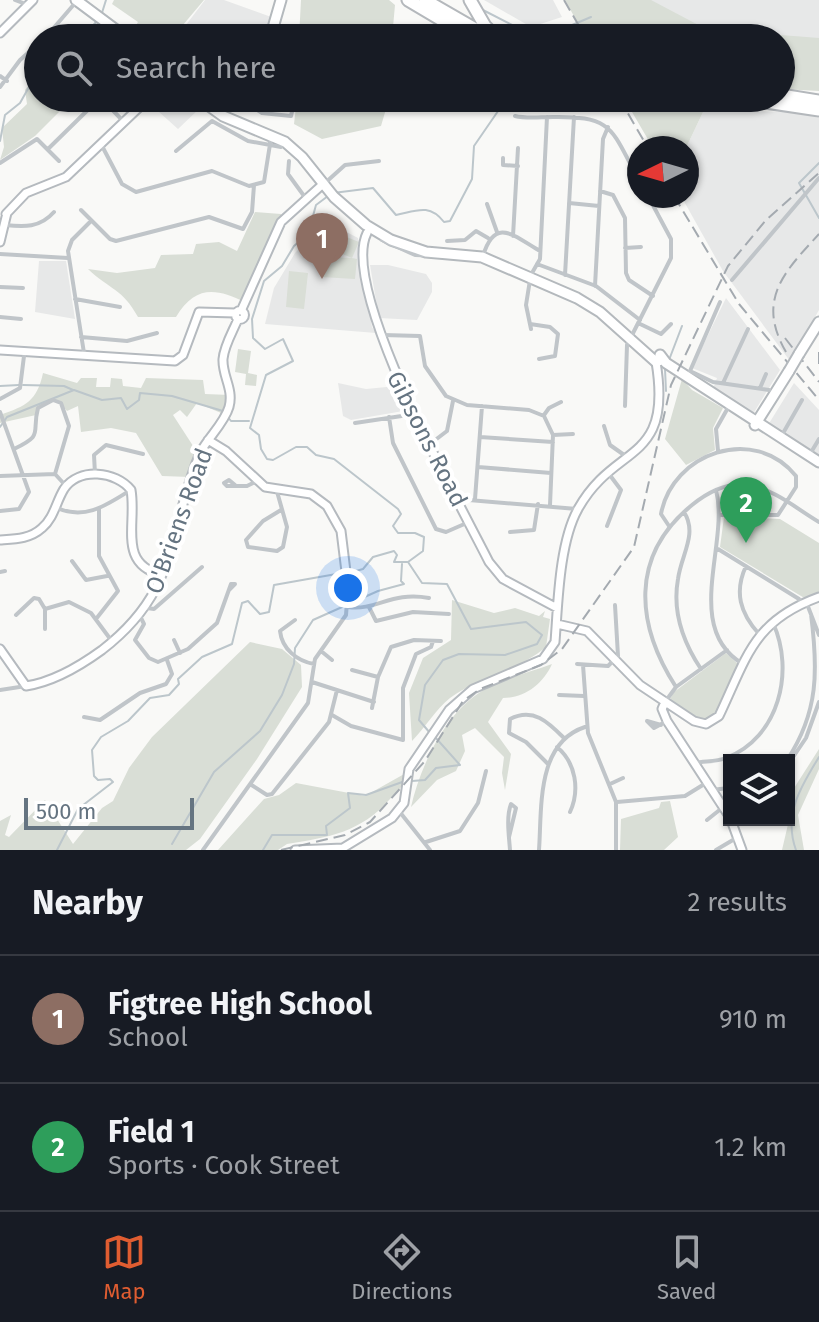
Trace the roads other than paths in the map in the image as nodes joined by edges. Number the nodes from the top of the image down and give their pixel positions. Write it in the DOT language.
graph roads {
  1 [pos="15,0"];
  2 [pos="281,0"];
  3 [pos="408,0"];
  4 [pos="425,0"];
  5 [pos="470,0"];
  6 [pos="74,1"];
  7 [pos="30,2"];
  8 [pos="56,24"];
  9 [pos="106,24"];
  10 [pos="274,24"];
  11 [pos="448,24"];
  12 [pos="467,24"];
  13 [pos="486,24"];
  14 [pos="0,33"];
  15 [pos="24,56"];
  16 [pos="0,76"];
  17 [pos="7,81"];
  18 [pos="0,87"];
  19 [pos="795,93"];
  20 [pos="819,94"];
  21 [pos="795,96"];
  22 [pos="819,101"];
  23 [pos="795,106"];
  24 [pos="819,110"];
  25 [pos="86,112"];
  26 [pos="114,112"];
  27 [pos="133,112"];
  28 [pos="214,112"];
  29 [pos="217,112"];
  30 [pos="260,112"];
  31 [pos="293,112"];
  32 [pos="515,116"];
  33 [pos="547,117"];
  34 [pos="574,117"];
  35 [pos="123,121"];
  36 [pos="608,127"];
  37 [pos="270,141"];
  38 [pos="101,144"];
  39 [pos="281,147"];
  40 [pos="518,148"];
  41 [pos="48,149"];
  42 [pos="176,151"];
  43 [pos="503,158"];
  44 [pos="627,159"];
  45 [pos="59,161"];
  46 [pos="289,161"];
  47 [pos="379,161"];
  48 [pos="0,163"];
  49 [pos="518,166"];
  50 [pos="819,178"];
  51 [pos="254,185"];
  52 [pos="326,191"];
  53 [pos="600,191"];
  54 [pos="307,200"];
  55 [pos="569,203"];
  56 [pos="599,206"];
  57 [pos="654,208"];
  58 [pos="487,209"];
  59 [pos="81,210"];
  60 [pos="54,212"];
  61 [pos="3,213"];
  62 [pos="91,221"];
  63 [pos="1,229"];
  64 [pos="497,232"];
  65 [pos="373,234"];
  66 [pos="513,236"];
  67 [pos="489,238"];
  68 [pos="0,242"];
  69 [pos="451,242"];
  70 [pos="641,247"];
  71 [pos="625,248"];
  72 [pos="540,251"];
  73 [pos="0,254"];
  74 [pos="482,257"];
  75 [pos="68,258"];
  76 [pos="537,264"];
  77 [pos="565,275"];
  78 [pos="531,277"];
  79 [pos="732,280"];
  80 [pos="595,286"];
  81 [pos="0,287"];
  82 [pos="23,288"];
  83 [pos="653,296"];
  84 [pos="75,299"];
  85 [pos="720,302"];
  86 [pos="120,307"];
  87 [pos="238,314"];
  88 [pos="0,317"];
  89 [pos="21,319"];
  90 [pos="639,322"];
  91 [pos="819,322"];
  92 [pos="671,324"];
  93 [pos="819,328"];
  94 [pos="748,329"];
  95 [pos="157,333"];
  96 [pos="380,336"];
  97 [pos="81,337"];
  98 [pos="631,337"];
  99 [pos="0,352"];
  100 [pos="801,355"];
  101 [pos="24,356"];
  102 [pos="84,356"];
  103 [pos="539,359"];
  104 [pos="658,361"];
  105 [pos="176,363"];
  106 [pos="689,374"];
  107 [pos="766,374"];
  108 [pos="723,383"];
  109 [pos="709,388"];
  110 [pos="760,388"];
  111 [pos="769,390"];
  112 [pos="0,399"];
  113 [pos="802,400"];
  114 [pos="453,401"];
  115 [pos="561,402"];
  116 [pos="482,406"];
  117 [pos="625,406"];
  118 [pos="729,406"];
  119 [pos="415,414"];
  120 [pos="544,416"];
  121 [pos="2,417"];
  122 [pos="389,417"];
  123 [pos="759,421"];
  124 [pos="355,423"];
  125 [pos="604,426"];
  126 [pos="7,432"];
  127 [pos="573,434"];
  128 [pos="0,436"];
  129 [pos="480,437"];
  130 [pos="779,438"];
  131 [pos="553,439"];
  132 [pos="819,439"];
  133 [pos="208,440"];
  134 [pos="430,444"];
  135 [pos="14,449"];
  136 [pos="718,451"];
  137 [pos="143,454"];
  138 [pos="808,455"];
  139 [pos="629,458"];
  140 [pos="819,462"];
  141 [pos="478,467"];
  142 [pos="552,473"];
  143 [pos="24,474"];
  144 [pos="55,474"];
  145 [pos="95,474"];
  146 [pos="609,474"];
  147 [pos="0,476"];
  148 [pos="257,481"];
  149 [pos="235,485"];
  150 [pos="66,486"];
  151 [pos="276,488"];
  152 [pos="131,490"];
  153 [pos="716,490"];
  154 [pos="474,499"];
  155 [pos="458,500"];
  156 [pos="786,502"];
  157 [pos="538,504"];
  158 [pos="550,505"];
  159 [pos="55,508"];
  160 [pos="99,508"];
  161 [pos="281,510"];
  162 [pos="577,510"];
  163 [pos="0,511"];
  164 [pos="684,512"];
  165 [pos="819,514"];
  166 [pos="721,515"];
  167 [pos="817,521"];
  168 [pos="469,522"];
  169 [pos="607,526"];
  170 [pos="669,526"];
  171 [pos="510,532"];
  172 [pos="0,540"];
  173 [pos="718,549"];
  174 [pos="72,561"];
  175 [pos="746,566"];
  176 [pos="202,567"];
  177 [pos="162,575"];
  178 [pos="107,576"];
  179 [pos="348,588"];
  180 [pos="229,590"];
  181 [pos="426,596"];
  182 [pos="819,597"];
  183 [pos="546,601"];
  184 [pos="559,601"];
  185 [pos="804,603"];
  186 [pos="615,605"];
  187 [pos="348,607"];
  188 [pos="369,607"];
  189 [pos="147,608"];
  190 [pos="45,609"];
  191 [pos="811,614"];
  192 [pos="16,615"];
  193 [pos="447,615"];
  194 [pos="140,616"];
  195 [pos="96,619"];
  196 [pos="295,620"];
  197 [pos="557,620"];
  198 [pos="772,622"];
  199 [pos="46,631"];
  200 [pos="759,634"];
  201 [pos="819,635"];
  202 [pos="174,640"];
  203 [pos="433,641"];
  204 [pos="441,641"];
  205 [pos="112,642"];
  206 [pos="0,649"];
  207 [pos="727,650"];
  208 [pos="321,651"];
  209 [pos="180,653"];
  210 [pos="167,660"];
  211 [pos="332,660"];
  212 [pos="614,662"];
  213 [pos="314,664"];
  214 [pos="357,664"];
  215 [pos="743,664"];
  216 [pos="701,669"];
  217 [pos="378,677"];
  218 [pos="312,682"];
  219 [pos="26,686"];
  220 [pos="676,687"];
  221 [pos="0,690"];
  222 [pos="337,690"];
  223 [pos="559,695"];
  224 [pos="584,696"];
  225 [pos="665,702"];
  226 [pos="819,702"];
  227 [pos="332,715"];
  228 [pos="84,717"];
  229 [pos="586,726"];
  230 [pos="564,738"];
  231 [pos="557,747"];
  232 [pos="792,754"];
  233 [pos="794,754"];
  234 [pos="548,764"];
  235 [pos="693,765"];
  236 [pos="486,771"];
  237 [pos="623,778"];
  238 [pos="250,784"];
  239 [pos="610,784"];
  240 [pos="709,786"];
  241 [pos="723,787"];
  242 [pos="616,802"];
  243 [pos="723,806"];
  244 [pos="723,808"];
  245 [pos="399,811"];
  246 [pos="570,812"];
  247 [pos="707,820"];
  248 [pos="733,826"];
  249 [pos="509,837"];
  250 [pos="738,837"];
  251 [pos="426,842"];
  252 [pos="340,848"];
  253 [pos="203,850"];
  254 [pos="295,850"];
  255 [pos="430,850"];
  256 [pos="510,850"];
  257 [pos="539,850"];
  258 [pos="616,850"];
  259 [pos="716,850"];
  260 [pos="742,850"];
  1 -- 7 [label="street"];
  2 -- 10 [label="main road"];
  3 -- 11 [label="highway"];
  4 -- 12 [label="highway"];
  5 -- 13 [label="highway"];
  6 -- 8 [label="street"];
  6 -- 9 [label="main road"];
  7 -- 14 [label="street"];
  15 -- 17 [label="street"];
  16 -- 17 [label="street"];
  17 -- 18 [label="street"];
  19 -- 20 [label="highway"];
  21 -- 22 [label="highway"];
  23 -- 24 [label="highway"];
  25 -- 41 [label="street"];
  26 -- 35 [label="street"];
  27 -- 35 [label="street"];
  28 -- 37 [label="main road"];
  29 -- 52 [label="main road"];
  30 -- 31 [label="street"];
  32 -- 33 [label="street"];
  33 -- 34 [label="street"];
  33 -- 72 [label="street"];
  34 -- 36 [label="street"];
  34 -- 55 [label="street"];
  35 -- 38 [label="street"];
  36 -- 44 [label="street"];
  36 -- 53 [label="street"];
  37 -- 39 [label="street"];
  37 -- 42 [label="street"];
  37 -- 51 [label="street"];
  37 -- 52 [label="main road"];
  38 -- 51 [label="street"];
  38 -- 61 [label="street"];
  40 -- 49 [label="street"];
  41 -- 45 [label="street"];
  41 -- 48 [label="street"];
  43 -- 49 [label="street"];
  46 -- 54 [label="street"];
  47 -- 52 [label="street"];
  49 -- 66 [label="street"];
  50 -- 79 [label="street"];
  51 -- 62 [label="street"];
  52 -- 54 [label="street, O'Briens Road"];
  52 -- 65 [label="main road"];
  53 -- 56 [label="street"];
  53 -- 71 [label="street"];
  54 -- 87 [label="street, O'Briens Road"];
  55 -- 56 [label="street"];
  55 -- 77 [label="street"];
  56 -- 80 [label="street"];
  57 -- 83 [label="street"];
  58 -- 64 [label="street"];
  59 -- 62 [label="street"];
  60 -- 63 [label="street"];
  61 -- 63 [label="street"];
  62 -- 75 [label="street"];
  63 -- 68 [label="street"];
  64 -- 66 [label="street"];
  64 -- 67 [label="street"];
  65 -- 74 [label="main road"];
  65 -- 96 [label="street, Gibsons Road"];
  66 -- 72 [label="street"];
  67 -- 69 [label="street"];
  67 -- 74 [label="street"];
  70 -- 71 [label="street"];
  71 -- 83 [label="street"];
  72 -- 76 [label="street"];
  73 -- 75 [label="street"];
  74 -- 78 [label="main road"];
  75 -- 84 [label="street"];
  76 -- 77 [label="street"];
  76 -- 78 [label="street"];
  77 -- 80 [label="street"];
  78 -- 98 [label="main road"];
  78 -- 103 [label="street"];
  80 -- 90 [label="street"];
  81 -- 82 [label="street"];
  83 -- 90 [label="street"];
  84 -- 86 [label="street"];
  84 -- 97 [label="street"];
  85 -- 106 [label="street"];
  87 -- 105 [label="street"];
  87 -- 133 [label="street, O'Briens Road"];
  88 -- 89 [label="street"];
  90 -- 92 [label="street"];
  90 -- 98 [label="street"];
  91 -- 100 [label="main road"];
  93 -- 100 [label="main road"];
  94 -- 108 [label="street"];
  95 -- 97 [label="street"];
  96 -- 114 [label="street"];
  96 -- 119 [label="street, Gibsons Road"];
  97 -- 102 [label="street"];
  98 -- 104 [label="main road"];
  98 -- 117 [label="street"];
  99 -- 101 [label="street"];
  99 -- 102 [label="street"];
  100 -- 123 [label="main road, bridge"];
  101 -- 105 [label="street"];
  101 -- 112 [label="street"];
  102 -- 105 [label="street"];
  104 -- 106 [label="main road"];
  104 -- 139 [label="street"];
  106 -- 109 [label="main road"];
  107 -- 110 [label="street"];
  108 -- 109 [label="street"];
  108 -- 110 [label="street"];
  109 -- 118 [label="main road"];
  110 -- 111 [label="street"];
  113 -- 130 [label="street"];
  114 -- 116 [label="street"];
  114 -- 134 [label="street"];
  115 -- 120 [label="street"];
  116 -- 120 [label="street"];
  116 -- 129 [label="street"];
  118 -- 123 [label="main road"];
  118 -- 136 [label="street"];
  119 -- 122 [label="street"];
  119 -- 134 [label="street, Gibsons Road"];
  120 -- 131 [label="street"];
  121 -- 126 [label="street"];
  122 -- 124 [label="street"];
  122 -- 168 [label="street"];
  123 -- 130 [label="main road"];
  125 -- 139 [label="street"];
  126 -- 128 [label="street"];
  126 -- 135 [label="street"];
  127 -- 131 [label="street"];
  129 -- 131 [label="street"];
  129 -- 141 [label="street"];
  130 -- 138 [label="main road"];
  131 -- 142 [label="street"];
  132 -- 138 [label="street"];
  133 -- 148 [label="street"];
  133 -- 177 [label="street, O'Briens Road"];
  134 -- 155 [label="street, Gibsons Road"];
  135 -- 143 [label="street"];
  135 -- 144 [label="street"];
  136 -- 156 [label="street"];
  136 -- 170 [label="street"];
  137 -- 145 [label="street"];
  138 -- 140 [label="main road"];
  139 -- 146 [label="street"];
  141 -- 142 [label="street"];
  141 -- 154 [label="street"];
  142 -- 158 [label="street"];
  143 -- 144 [label="street"];
  143 -- 147 [label="street"];
  143 -- 163 [label="street"];
  144 -- 150 [label="street"];
  145 -- 150 [label="street"];
  145 -- 152 [label="street"];
  146 -- 162 [label="street"];
  146 -- 169 [label="street"];
  148 -- 149 [label="street"];
  148 -- 151 [label="street"];
  150 -- 159 [label="street"];
  151 -- 161 [label="street"];
  151 -- 179 [label="street"];
  152 -- 160 [label="street"];
  152 -- 177 [label="street"];
  153 -- 156 [label="street"];
  153 -- 164 [label="street"];
  153 -- 166 [label="street"];
  154 -- 155 [label="street"];
  154 -- 157 [label="street"];
  155 -- 168 [label="street, Gibsons Road"];
  156 -- 166 [label="street"];
  156 -- 167 [label="street"];
  157 -- 158 [label="street"];
  157 -- 171 [label="street"];
  158 -- 162 [label="street"];
  159 -- 160 [label="street"];
  159 -- 172 [label="street"];
  160 -- 178 [label="street"];
  161 -- 161 [label="street"];
  162 -- 184 [label="street"];
  164 -- 170 [label="street"];
  164 -- 216 [label="street"];
  165 -- 167 [label="street"];
  166 -- 173 [label="street"];
  168 -- 183 [label="street, Gibsons Road"];
  170 -- 220 [label="street"];
  173 -- 175 [label="street"];
  173 -- 207 [label="street"];
  174 -- 178 [label="street"];
  175 -- 185 [label="street"];
  175 -- 200 [label="street"];
  176 -- 189 [label="street"];
  177 -- 189 [label="street, O'Briens Road"];
  178 -- 195 [label="street"];
  179 -- 187 [label="street"];
  180 -- 209 [label="street"];
  181 -- 188 [label="street"];
  182 -- 185 [label="street"];
  183 -- 184 [label="street, Gibsons Road"];
  183 -- 197 [label="street, Gibsons Road"];
  184 -- 197 [label="street"];
  185 -- 191 [label="street"];
  185 -- 198 [label="street"];
  186 -- 212 [label="street"];
  187 -- 188 [label="street"];
  187 -- 208 [label="street"];
  188 -- 193 [label="street"];
  189 -- 194 [label="street, O'Briens Road"];
  190 -- 192 [label="street"];
  190 -- 195 [label="street"];
  190 -- 199 [label="street"];
  191 -- 201 [label="street"];
  191 -- 232 [label="street"];
  194 -- 205 [label="street, O'Briens Road"];
  194 -- 210 [label="street"];
  195 -- 205 [label="street"];
  196 -- 213 [label="street"];
  197 -- 212 [label="street"];
  197 -- 245 [label="street"];
  198 -- 200 [label="street"];
  198 -- 235 [label="street"];
  200 -- 215 [label="street"];
  202 -- 209 [label="street"];
  203 -- 204 [label="street"];
  203 -- 217 [label="street"];
  203 -- 227 [label="street"];
  205 -- 219 [label="street, O'Briens Road"];
  206 -- 219 [label="street"];
  207 -- 215 [label="street"];
  207 -- 216 [label="street"];
  208 -- 211 [label="street"];
  208 -- 213 [label="street"];
  209 -- 210 [label="street"];
  210 -- 228 [label="street"];
  212 -- 224 [label="street"];
  212 -- 225 [label="street"];
  213 -- 218 [label="street"];
  214 -- 217 [label="street"];
  215 -- 225 [label="street"];
  216 -- 220 [label="street"];
  217 -- 222 [label="street"];
  218 -- 222 [label="street"];
  218 -- 238 [label="street"];
  219 -- 221 [label="street, O'Briens Road"];
  220 -- 225 [label="street"];
  222 -- 227 [label="street"];
  223 -- 224 [label="street"];
  224 -- 229 [label="street"];
  225 -- 235 [label="street"];
  226 -- 233 [label="street"];
  227 -- 238 [label="street"];
  229 -- 230 [label="street"];
  229 -- 239 [label="street"];
  230 -- 231 [label="street"];
  230 -- 234 [label="street"];
  231 -- 234 [label="street"];
  231 -- 246 [label="street"];
  234 -- 257 [label="street"];
  235 -- 240 [label="street"];
  236 -- 251 [label="street"];
  237 -- 239 [label="street"];
  238 -- 253 [label="street"];
  239 -- 242 [label="street"];
  240 -- 241 [label="street"];
  240 -- 242 [label="street"];
  240 -- 243 [label="street"];
  242 -- 258 [label="street"];
  244 -- 247 [label="street"];
  245 -- 251 [label="street"];
  245 -- 252 [label="street"];
  248 -- 250 [label="street"];
  249 -- 249 [label="street"];
  249 -- 256 [label="street"];
  250 -- 259 [label="street"];
  250 -- 260 [label="street"];
  251 -- 255 [label="street"];
  252 -- 254 [label="street"];
}
